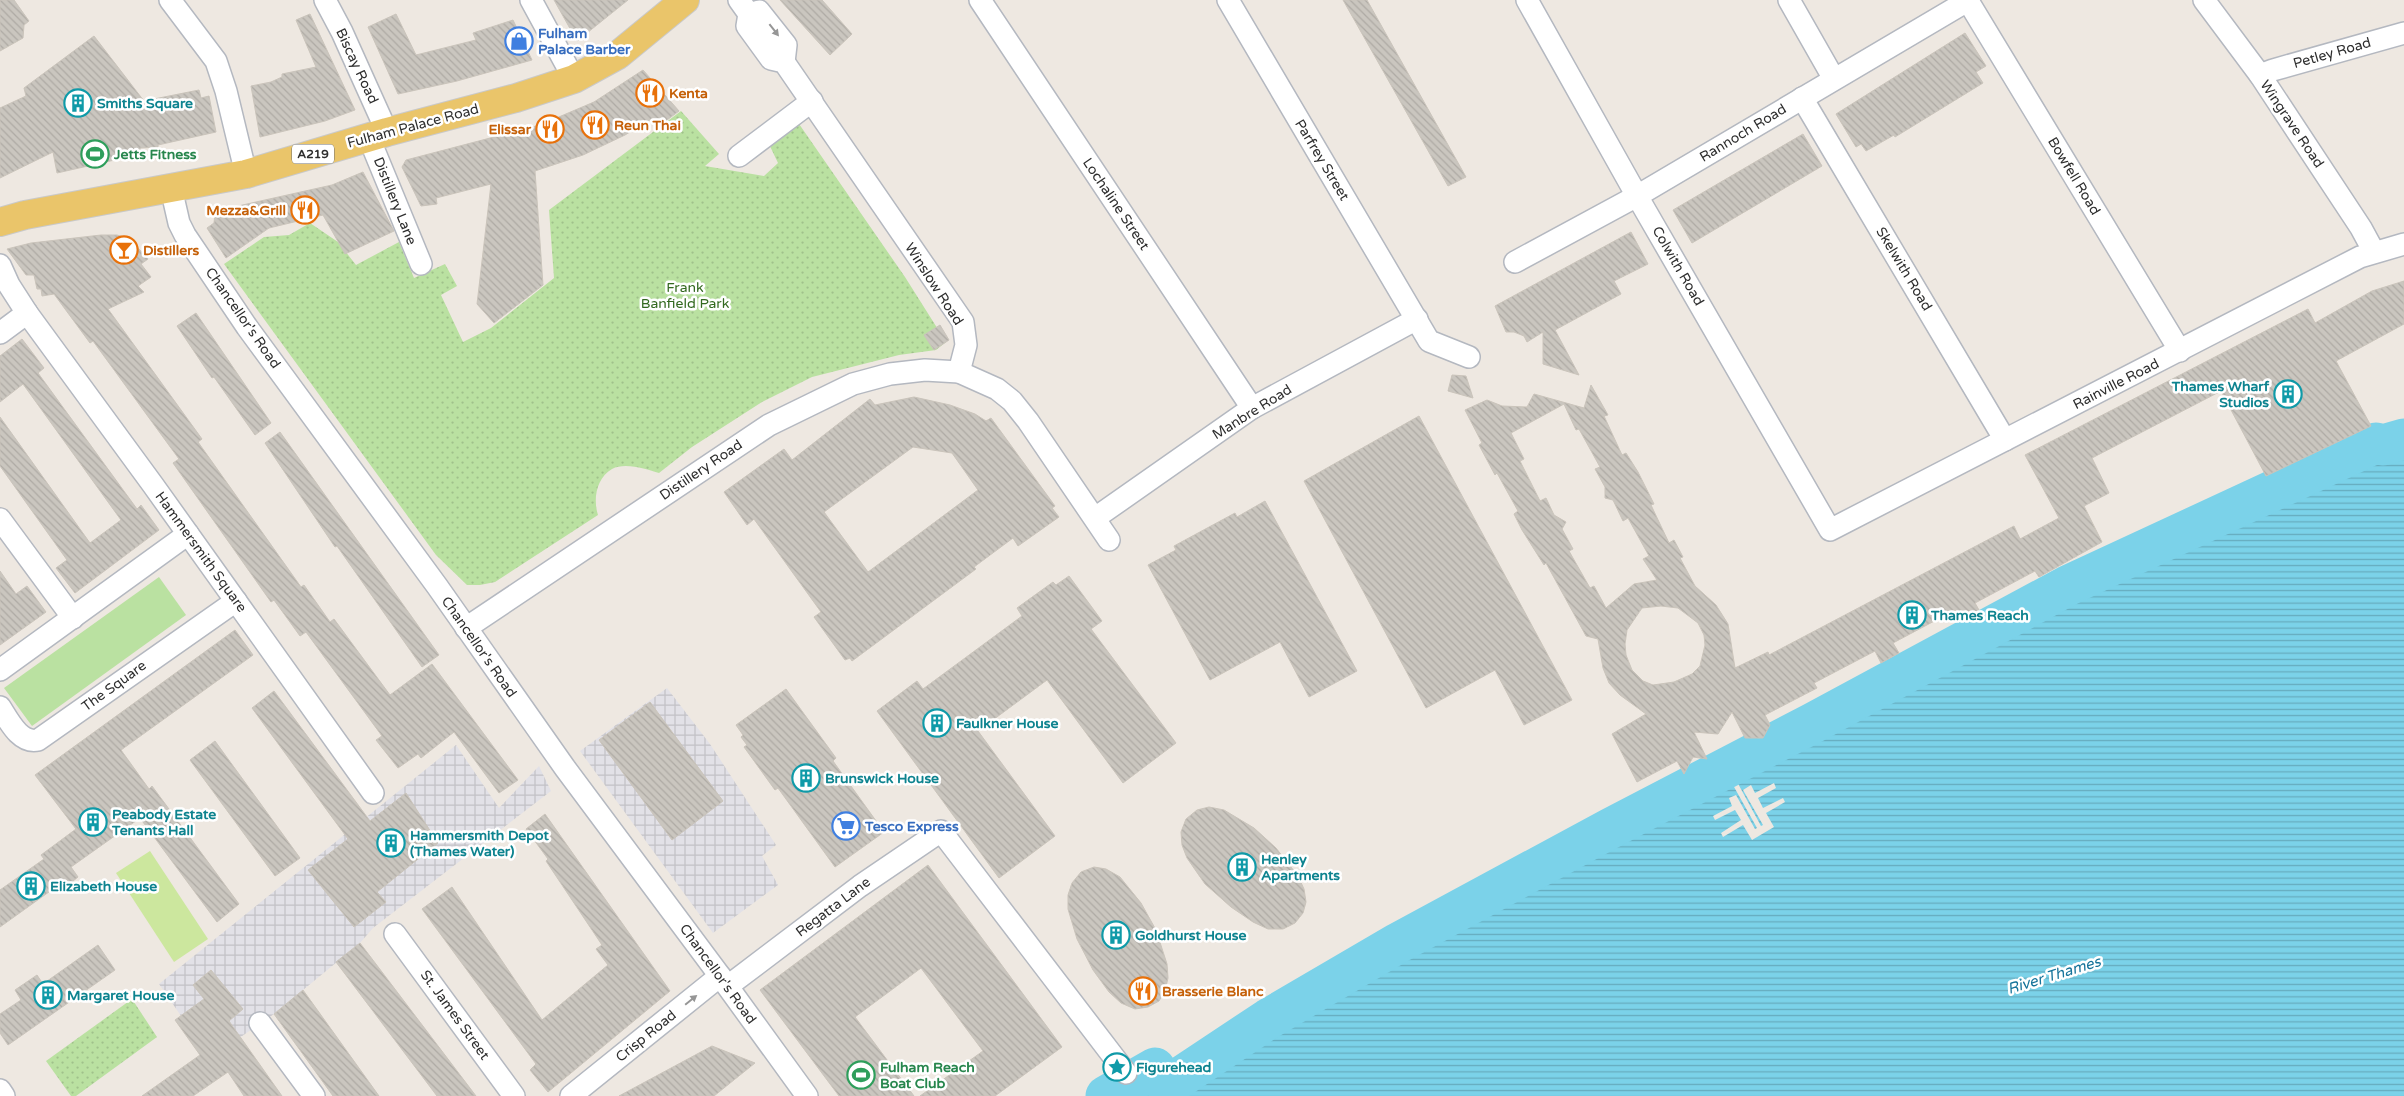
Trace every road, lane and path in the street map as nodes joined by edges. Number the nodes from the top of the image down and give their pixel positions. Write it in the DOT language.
graph roads {
  1 [pos="170,0"];
  2 [pos="325,0"];
  3 [pos="531,0"];
  4 [pos="685,0"];
  5 [pos="980,0"];
  6 [pos="1228,0"];
  7 [pos="1527,0"];
  8 [pos="1789,0"];
  9 [pos="1968,0"];
  10 [pos="2204,0"];
  11 [pos="744,7"];
  12 [pos="2404,33"];
  13 [pos="2260,76"];
  14 [pos="1834,78"];
  15 [pos="574,79"];
  16 [pos="1802,98"];
  17 [pos="812,102"];
  18 [pos="378,135"];
  19 [pos="739,156"];
  20 [pos="246,174"];
  21 [pos="171,188"];
  22 [pos="1637,196"];
  23 [pos="0,222"];
  24 [pos="2404,244"];
  25 [pos="2374,252"];
  26 [pos="1514,262"];
  27 [pos="421,264"];
  28 [pos="0,265"];
  29 [pos="27,313"];
  30 [pos="1417,319"];
  31 [pos="0,333"];
  32 [pos="2180,351"];
  33 [pos="1469,357"];
  34 [pos="959,372"];
  35 [pos="1252,408"];
  36 [pos="2005,440"];
  37 [pos="1095,518"];
  38 [pos="0,519"];
  39 [pos="1830,530"];
  40 [pos="188,534"];
  41 [pos="1109,540"];
  42 [pos="236,601"];
  43 [pos="73,618"];
  44 [pos="466,628"];
  45 [pos="0,670"];
  46 [pos="0,708"];
  47 [pos="374,793"];
  48 [pos="395,934"];
  49 [pos="724,981"];
  50 [pos="260,1024"];
  51 [pos="1126,1073"];
  52 [pos="0,1090"];
  53 [pos="4,1096"];
  54 [pos="314,1096"];
  55 [pos="514,1096"];
  56 [pos="571,1096"];
  57 [pos="806,1096"];
  1 -- 20 [label="street"];
  2 -- 18 [label="street, Biscay Road"];
  3 -- 15 [label="street"];
  4 -- 15 [label="main road, Fulham Palace Road / A219"];
  5 -- 35 [label="street, Lochaline Street"];
  6 -- 30 [label="street, Parfrey Street"];
  7 -- 22 [label="street, Colwith Road"];
  8 -- 14 [label="street"];
  9 -- 14 [label="street, Rannoch Road"];
  9 -- 32 [label="street, Bowfell Road"];
  10 -- 13 [label="street, Wingrave Road"];
  11 -- 17 [label="street, Winslow Road"];
  12 -- 13 [label="street, Petley Road"];
  13 -- 25 [label="street, Wingrave Road"];
  14 -- 16 [label="street, Rannoch Road"];
  15 -- 18 [label="main road, Fulham Palace Road / A219"];
  16 -- 22 [label="street, Rannoch Road"];
  16 -- 36 [label="street, Skelwith Road"];
  17 -- 19 [label="street"];
  17 -- 34 [label="street, Winslow Road"];
  18 -- 20 [label="main road, Fulham Palace Road / A219"];
  18 -- 27 [label="street, Distillery Lane"];
  20 -- 21 [label="main road, Fulham Palace Road / A219"];
  21 -- 23 [label="main road, Fulham Palace Road / A219"];
  21 -- 44 [label="street, Chancellor's Road"];
  22 -- 26 [label="street, Rannoch Road"];
  22 -- 39 [label="street, Colwith Road"];
  24 -- 25 [label="street, Rainville Road"];
  25 -- 32 [label="street, Rainville Road"];
  28 -- 29 [label="street, Hammersmith Square"];
  29 -- 31 [label="street"];
  29 -- 40 [label="street, Hammersmith Square"];
  30 -- 33 [label="street, Parfrey Street"];
  30 -- 35 [label="street, Manbre Road"];
  32 -- 36 [label="street, Rainville Road"];
  34 -- 37 [label="street"];
  34 -- 44 [label="street, Distillery Road"];
  35 -- 37 [label="street, Manbre Road"];
  36 -- 39 [label="street, Rainville Road"];
  37 -- 41 [label="street"];
  38 -- 43 [label="street"];
  40 -- 42 [label="street, Hammersmith Square"];
  40 -- 43 [label="street"];
  42 -- 46 [label="street, The Square"];
  42 -- 47 [label="street, Hammersmith Square"];
  43 -- 45 [label="street"];
  44 -- 49 [label="street, Chancellor's Road"];
  48 -- 55 [label="street, St. James Street"];
  49 -- 51 [label="street, Regatta Lane"];
  56 -- 49 [label="street, Crisp Road, one-way"];
  49 -- 57 [label="street, Chancellor's Road"];
  50 -- 54 [label="street"];
  52 -- 53 [label="street"];
}
